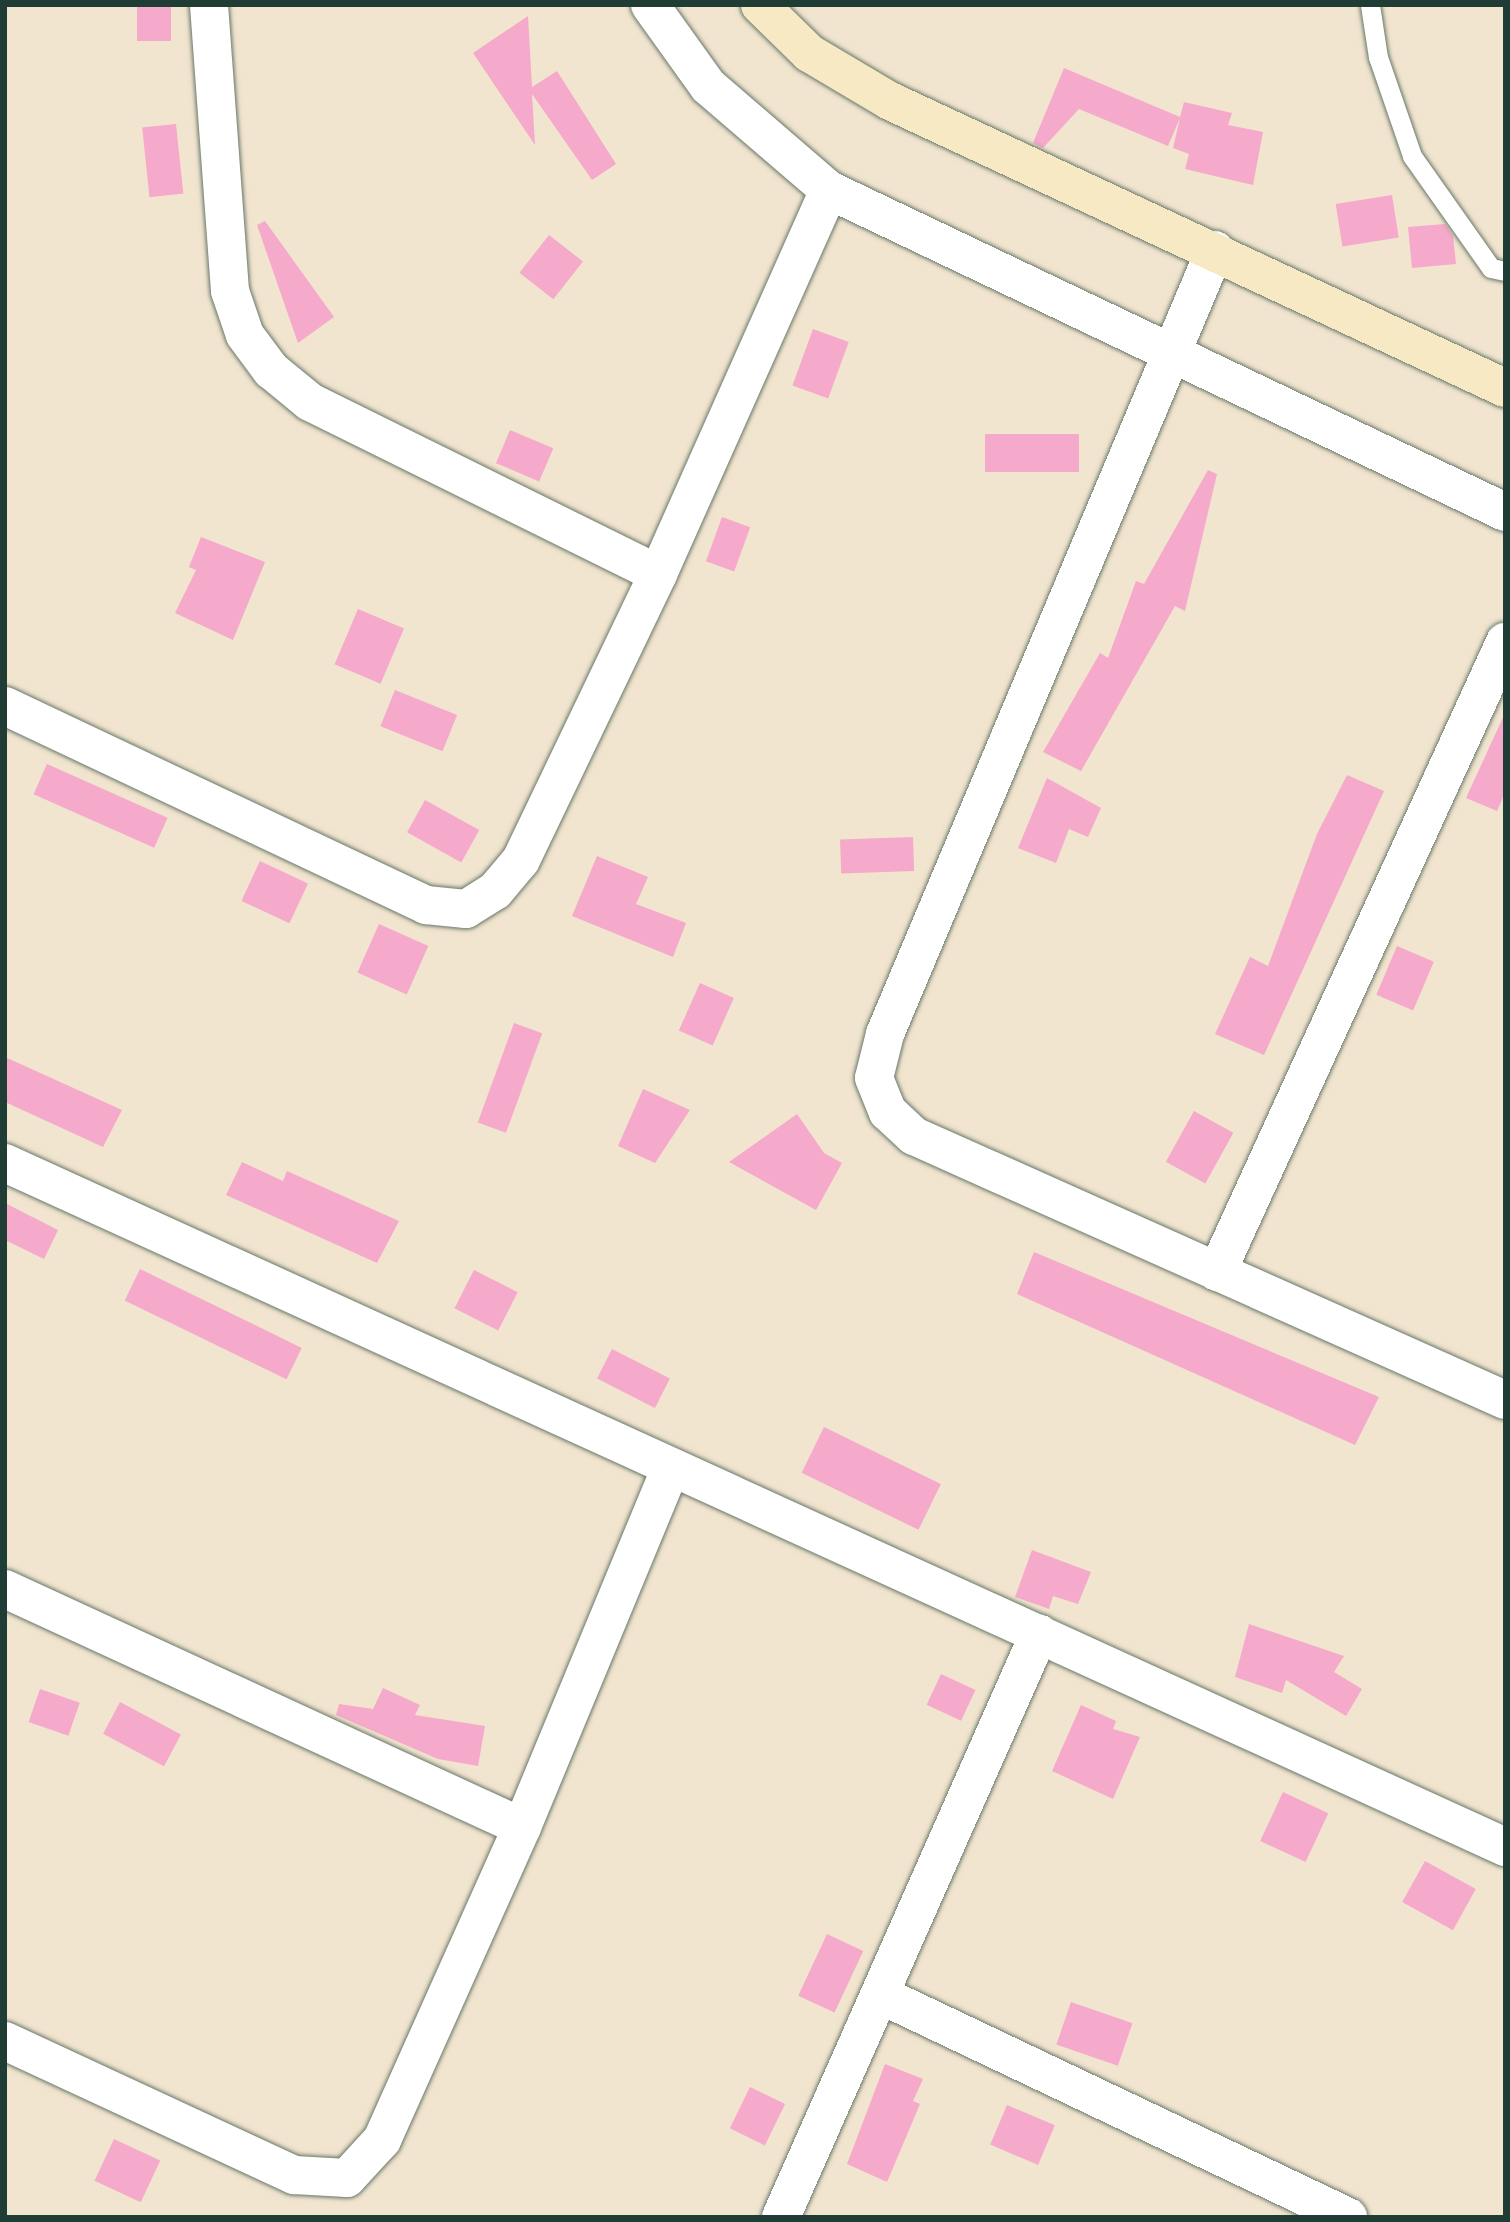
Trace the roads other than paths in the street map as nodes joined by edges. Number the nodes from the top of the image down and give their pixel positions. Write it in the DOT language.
graph roads {
  1 [pos="209,5"];
  2 [pos="650,5"];
  3 [pos="760,5"];
  4 [pos="1370,5"];
  5 [pos="829,190"];
  6 [pos="1215,250"];
  7 [pos="1505,271"];
  8 [pos="1173,356"];
  9 [pos="1505,388"];
  10 [pos="1505,512"];
  11 [pos="658,574"];
  12 [pos="1505,642"];
  13 [pos="5,706"];
  14 [pos="5,1163"];
  15 [pos="1217,1272"];
  16 [pos="1505,1400"];
  17 [pos="670,1470"];
  18 [pos="5,1589"];
  19 [pos="1039,1634"];
  20 [pos="522,1828"];
  21 [pos="1505,1847"];
  22 [pos="883,1996"];
  23 [pos="5,2041"];
  24 [pos="781,2217"];
  25 [pos="1348,2217"];
  1 -- 11 [label="street"];
  2 -- 5 [label="street"];
  3 -- 6 [label="street"];
  4 -- 7 [label="lane"];
  5 -- 8 [label="street"];
  5 -- 11 [label="street"];
  6 -- 8 [label="street"];
  6 -- 9 [label="street"];
  8 -- 10 [label="street"];
  8 -- 15 [label="street"];
  11 -- 13 [label="street"];
  12 -- 15 [label="street"];
  14 -- 17 [label="street"];
  15 -- 16 [label="street"];
  17 -- 19 [label="street"];
  17 -- 20 [label="street"];
  18 -- 20 [label="street"];
  19 -- 21 [label="street"];
  19 -- 22 [label="street"];
  20 -- 23 [label="street"];
  22 -- 24 [label="street"];
  22 -- 25 [label="street"];
}
